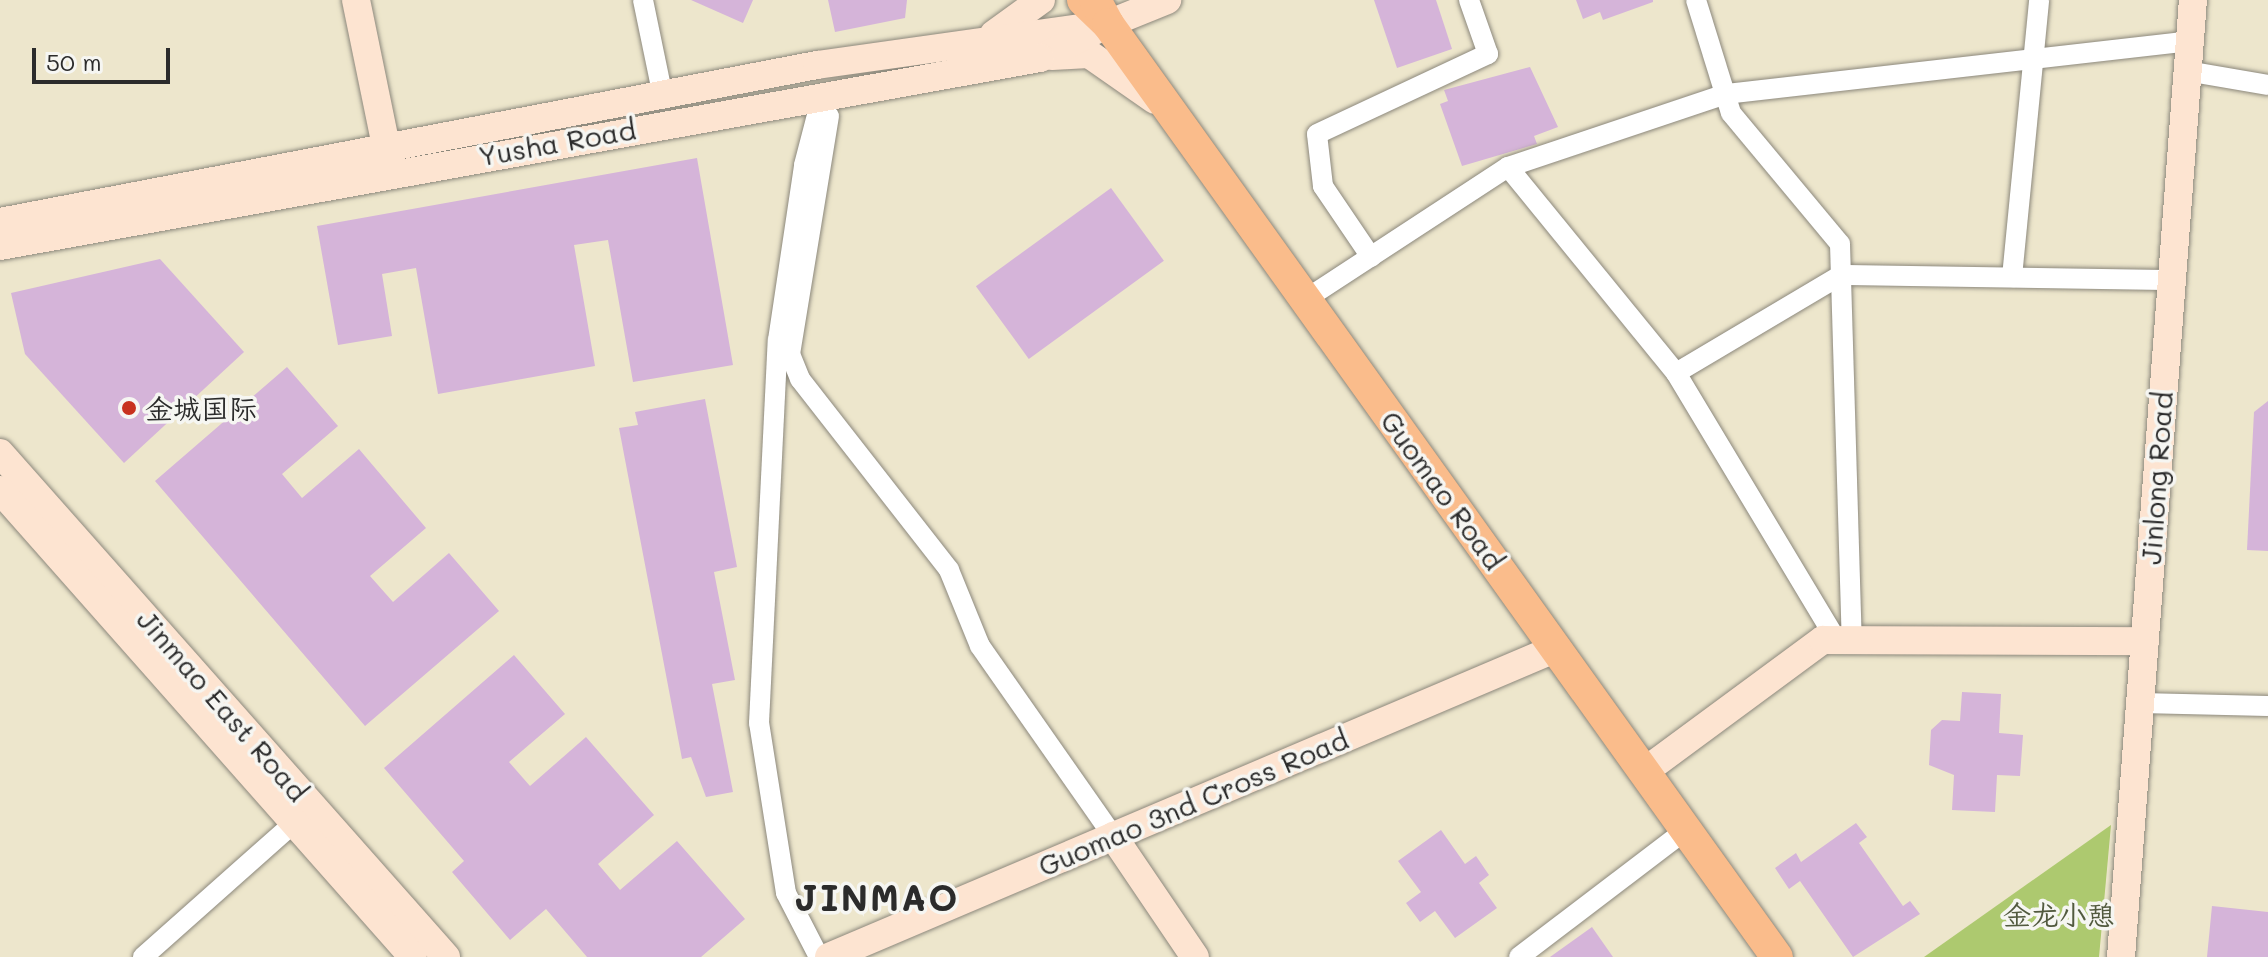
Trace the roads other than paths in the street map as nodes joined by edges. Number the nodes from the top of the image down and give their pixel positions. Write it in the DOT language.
graph roads {
  1 [pos="356,0"];
  2 [pos="643,0"];
  3 [pos="1041,0"];
  4 [pos="1083,0"];
  5 [pos="1469,0"];
  6 [pos="1696,0"];
  7 [pos="2039,0"];
  8 [pos="2193,0"];
  9 [pos="1162,2"];
  10 [pos="1104,8"];
  11 [pos="980,41"];
  12 [pos="2189,41"];
  13 [pos="1040,58"];
  14 [pos="2036,58"];
  15 [pos="2187,71"];
  16 [pos="2268,85"];
  17 [pos="661,87"];
  18 [pos="1726,94"];
  19 [pos="827,95"];
  20 [pos="1174,115"];
  21 [pos="389,159"];
  22 [pos="1508,167"];
  23 [pos="0,222"];
  24 [pos="0,246"];
  25 [pos="1371,257"];
  26 [pos="1841,275"];
  27 [pos="2012,277"];
  28 [pos="2171,280"];
  29 [pos="1306,299"];
  30 [pos="1676,373"];
  31 [pos="0,453"];
  32 [pos="0,490"];
  33 [pos="1843,637"];
  34 [pos="2145,641"];
  35 [pos="1557,648"];
  36 [pos="2140,703"];
  37 [pos="2268,706"];
  38 [pos="1645,771"];
  39 [pos="294,823"];
  40 [pos="1686,830"];
  41 [pos="1113,836"];
  42 [pos="143,957"];
  43 [pos="413,957"];
  44 [pos="446,957"];
  45 [pos="819,957"];
  46 [pos="829,957"];
  47 [pos="1195,957"];
  48 [pos="1519,957"];
  49 [pos="1777,957"];
  50 [pos="2121,957"];
  1 -- 21 [label="main road"];
  2 -- 17 [label="street"];
  3 -- 11 [label="main road"];
  4 -- 10 [label="main road, Guomao Road"];
  5 -- 25 [label="street"];
  6 -- 18 [label="street"];
  7 -- 14 [label="street"];
  8 -- 12 [label="main road, Jinlong Road"];
  9 -- 10 [label="main road, Yusha Road"];
  10 -- 11 [label="main road, Yusha Road"];
  10 -- 13 [label="main road, Yusha Road"];
  10 -- 20 [label="main road, Guomao Road"];
  11 -- 21 [label="main road, Yusha Road"];
  12 -- 14 [label="street"];
  12 -- 15 [label="main road, Jinlong Road"];
  13 -- 19 [label="main road, Yusha Road"];
  13 -- 20 [label="main road"];
  14 -- 18 [label="street"];
  14 -- 27 [label="street"];
  15 -- 16 [label="street"];
  15 -- 28 [label="main road, Jinlong Road"];
  18 -- 22 [label="street"];
  18 -- 26 [label="street"];
  19 -- 21 [label="main road, Yusha Road"];
  19 -- 41 [label="street"];
  19 -- 45 [label="street"];
  20 -- 29 [label="main road, Guomao Road"];
  21 -- 23 [label="main road, Yusha Road"];
  21 -- 24 [label="main road, Yusha Road"];
  22 -- 25 [label="street"];
  22 -- 30 [label="street"];
  25 -- 29 [label="street"];
  26 -- 27 [label="street"];
  26 -- 30 [label="street"];
  26 -- 33 [label="street"];
  27 -- 28 [label="street"];
  28 -- 34 [label="main road, Jinlong Road"];
  29 -- 35 [label="main road, Guomao Road"];
  30 -- 33 [label="street"];
  31 -- 44 [label="main road, Jinmao East Road"];
  32 -- 39 [label="main road, Jinmao East Road"];
  33 -- 34 [label="main road"];
  33 -- 38 [label="main road"];
  34 -- 36 [label="main road, Jinlong Road"];
  35 -- 38 [label="main road, Guomao Road"];
  35 -- 41 [label="main road, Guomao 3nd Cross Road"];
  36 -- 37 [label="street"];
  36 -- 50 [label="main road, Jinlong Road"];
  38 -- 40 [label="main road, Guomao Road"];
  39 -- 42 [label="street"];
  39 -- 43 [label="main road, Jinmao East Road"];
  40 -- 48 [label="street"];
  40 -- 49 [label="main road, Guomao Road"];
  41 -- 46 [label="main road, Guomao 3nd Cross Road"];
  41 -- 47 [label="main road"];
}
